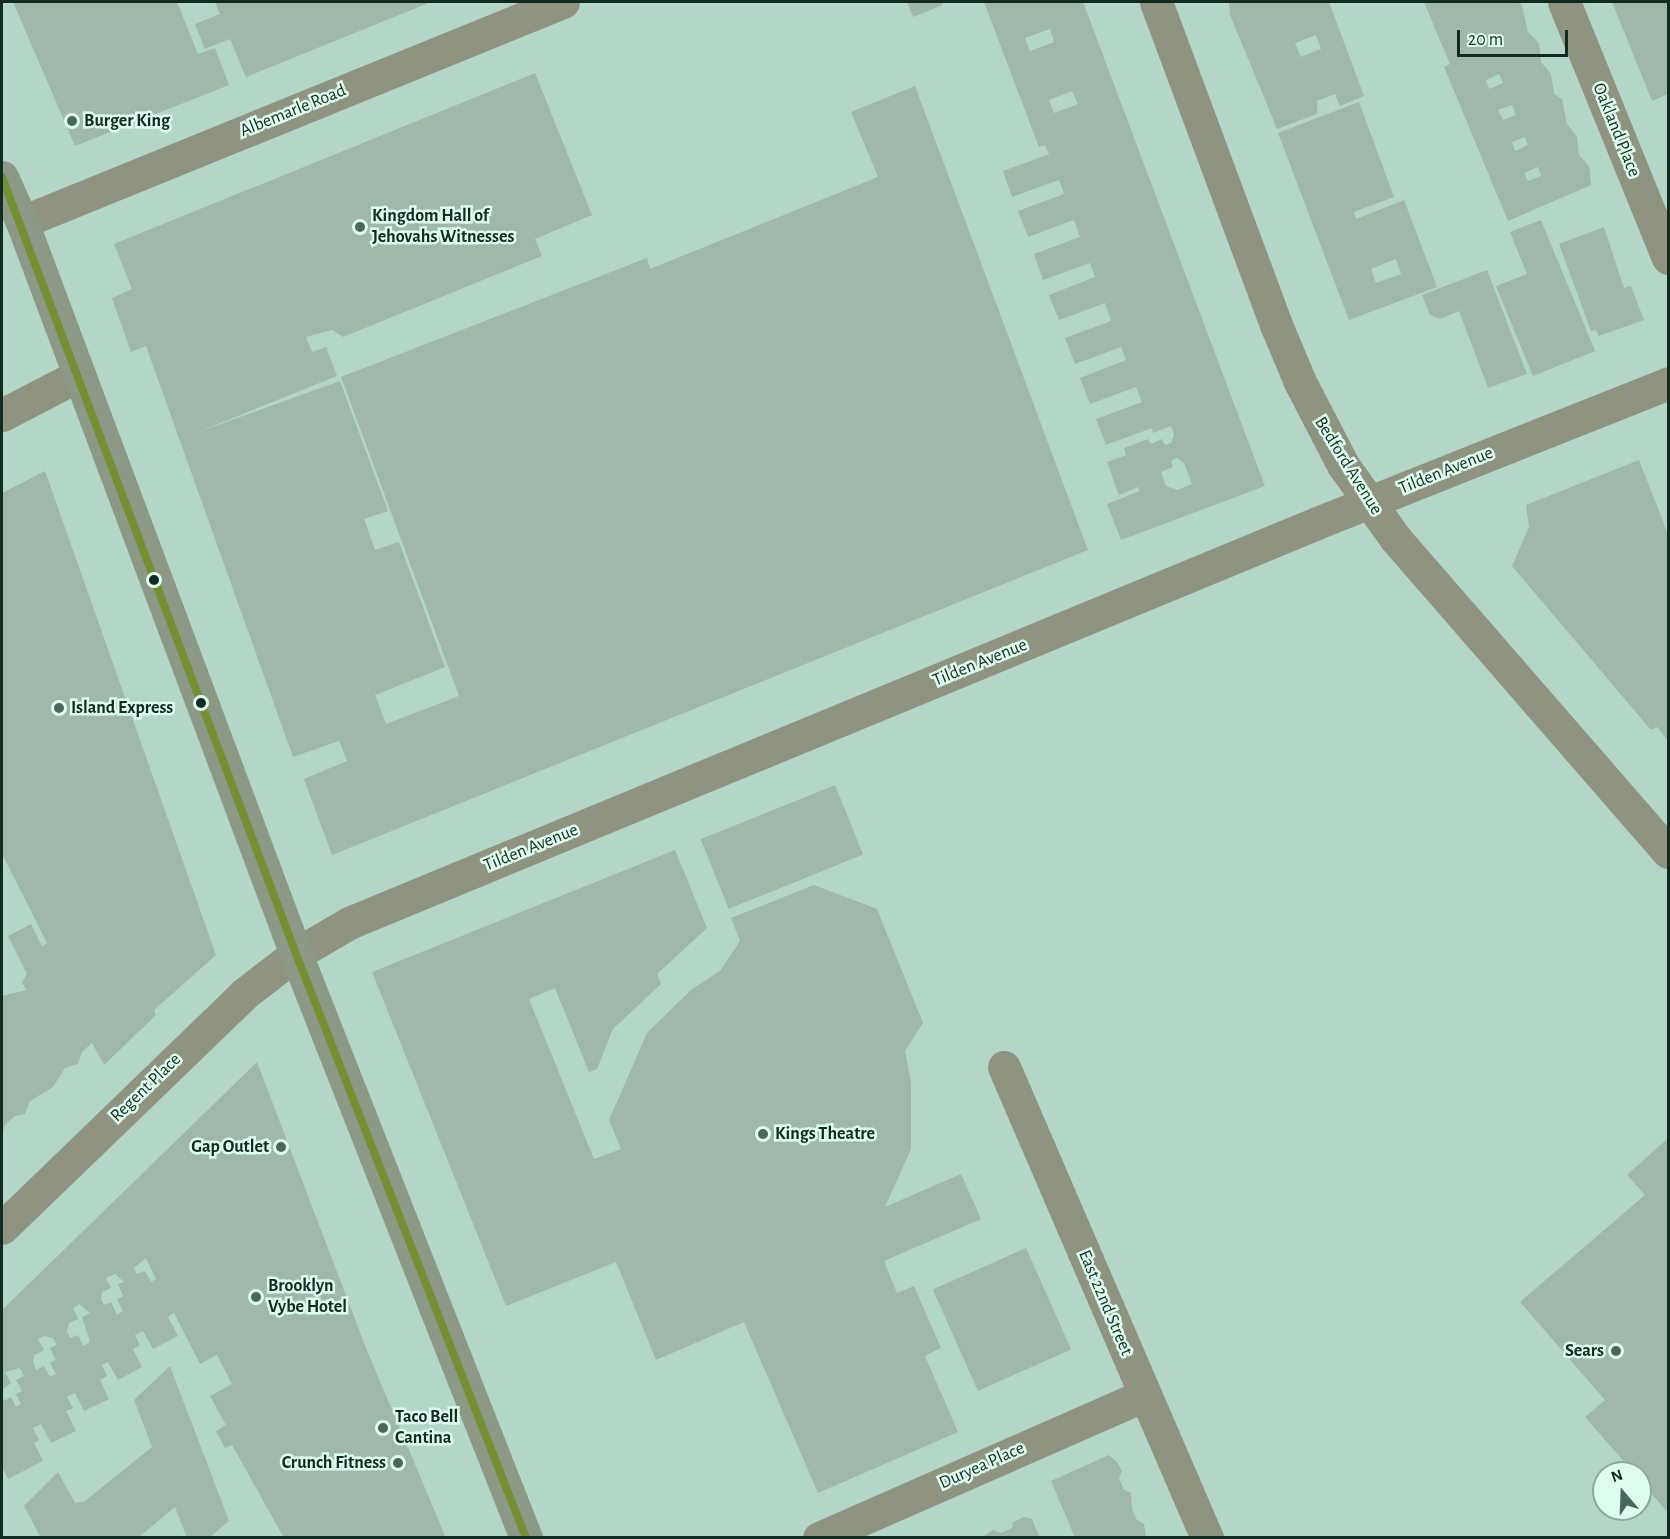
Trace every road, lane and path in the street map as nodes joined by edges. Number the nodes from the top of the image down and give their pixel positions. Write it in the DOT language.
graph roads {
  1 [pos="563,2"];
  2 [pos="1156,2"];
  3 [pos="1564,2"];
  4 [pos="2,177"];
  5 [pos="22,222"];
  6 [pos="1668,258"];
  7 [pos="80,375"];
  8 [pos="1668,383"];
  9 [pos="2,415"];
  10 [pos="1369,503"];
  11 [pos="1668,852"];
  12 [pos="296,954"];
  13 [pos="1004,1067"];
  14 [pos="2,1228"];
  15 [pos="1145,1395"];
  16 [pos="526,1538"];
  17 [pos="819,1538"];
  18 [pos="1207,1538"];
  1 -- 5 [label="street, Albemarle Road"];
  2 -- 10 [label="street, Bedford Avenue"];
  3 -- 6 [label="street, Oakland Place"];
  4 -- 5 [label="main road"];
  5 -- 7 [label="main road"];
  7 -- 9 [label="street"];
  7 -- 12 [label="main road"];
  8 -- 10 [label="street, Tilden Avenue"];
  10 -- 11 [label="street, Bedford Avenue"];
  10 -- 12 [label="street, Tilden Avenue"];
  12 -- 14 [label="street, Regent Place"];
  12 -- 16 [label="main road"];
  13 -- 15 [label="street, East 22nd Street"];
  15 -- 17 [label="street, Duryea Place"];
  15 -- 18 [label="street, East 22nd Street"];
}
